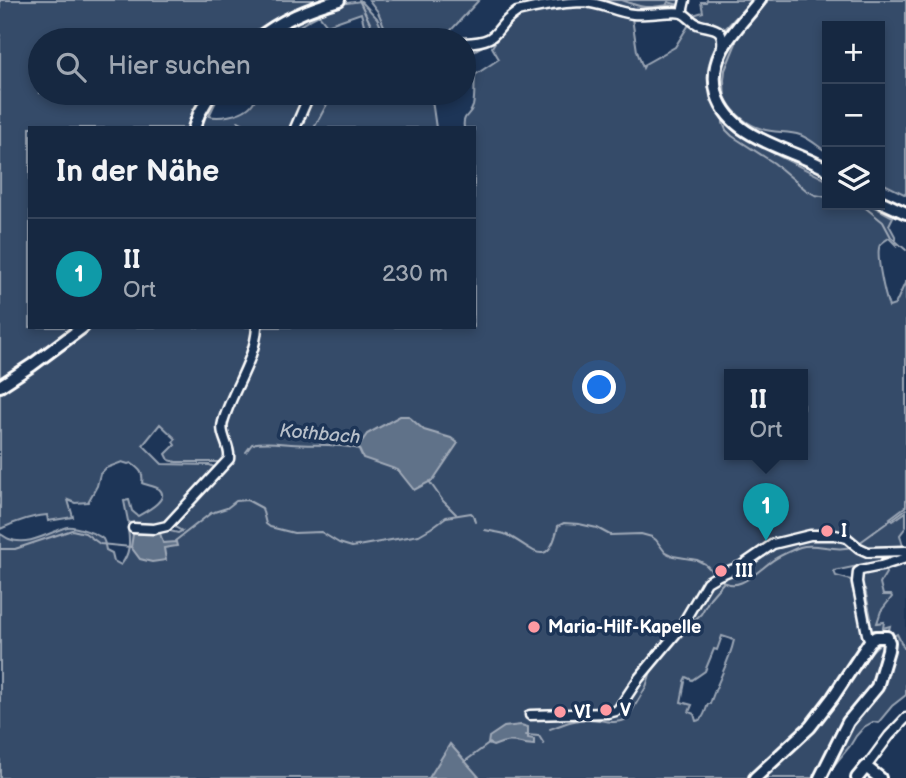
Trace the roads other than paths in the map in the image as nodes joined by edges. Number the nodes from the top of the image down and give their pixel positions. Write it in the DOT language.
graph roads {
  1 [pos="339,0"];
  2 [pos="760,0"];
  3 [pos="683,8"];
  4 [pos="273,28"];
  5 [pos="735,32"];
  6 [pos="721,34"];
  7 [pos="476,42"];
  8 [pos="722,50"];
  9 [pos="204,105"];
  10 [pos="305,105"];
  11 [pos="195,126"];
  12 [pos="296,126"];
  13 [pos="822,166"];
  14 [pos="885,203"];
  15 [pos="906,213"];
  16 [pos="80,329"];
  17 [pos="257,329"];
  18 [pos="0,386"];
  19 [pos="133,528"];
  20 [pos="906,551"];
  21 [pos="906,558"];
  22 [pos="870,641"];
  23 [pos="530,715"];
  24 [pos="906,718"];
  25 [pos="866,767"];
  26 [pos="755,778"];
  27 [pos="820,778"];
  28 [pos="857,778"];
  29 [pos="880,778"];
  1 -- 4 [label="main road"];
  2 -- 5 [label="main road"];
  3 -- 6 [label="street"];
  3 -- 7 [label="street"];
  5 -- 6 [label="street"];
  5 -- 8 [label="main road"];
  6 -- 8 [label="street"];
  8 -- 13 [label="main road"];
  9 -- 11 [label="main road"];
  10 -- 12 [label="street"];
  14 -- 15 [label="main road"];
  16 -- 18 [label="main road"];
  17 -- 19 [label="street"];
  20 -- 23 [label="street"];
  21 -- 22 [label="street"];
  22 -- 26 [label="main road"];
  22 -- 27 [label="main road"];
  24 -- 25 [label="street"];
  25 -- 28 [label="main road"];
  25 -- 29 [label="main road"];
}
